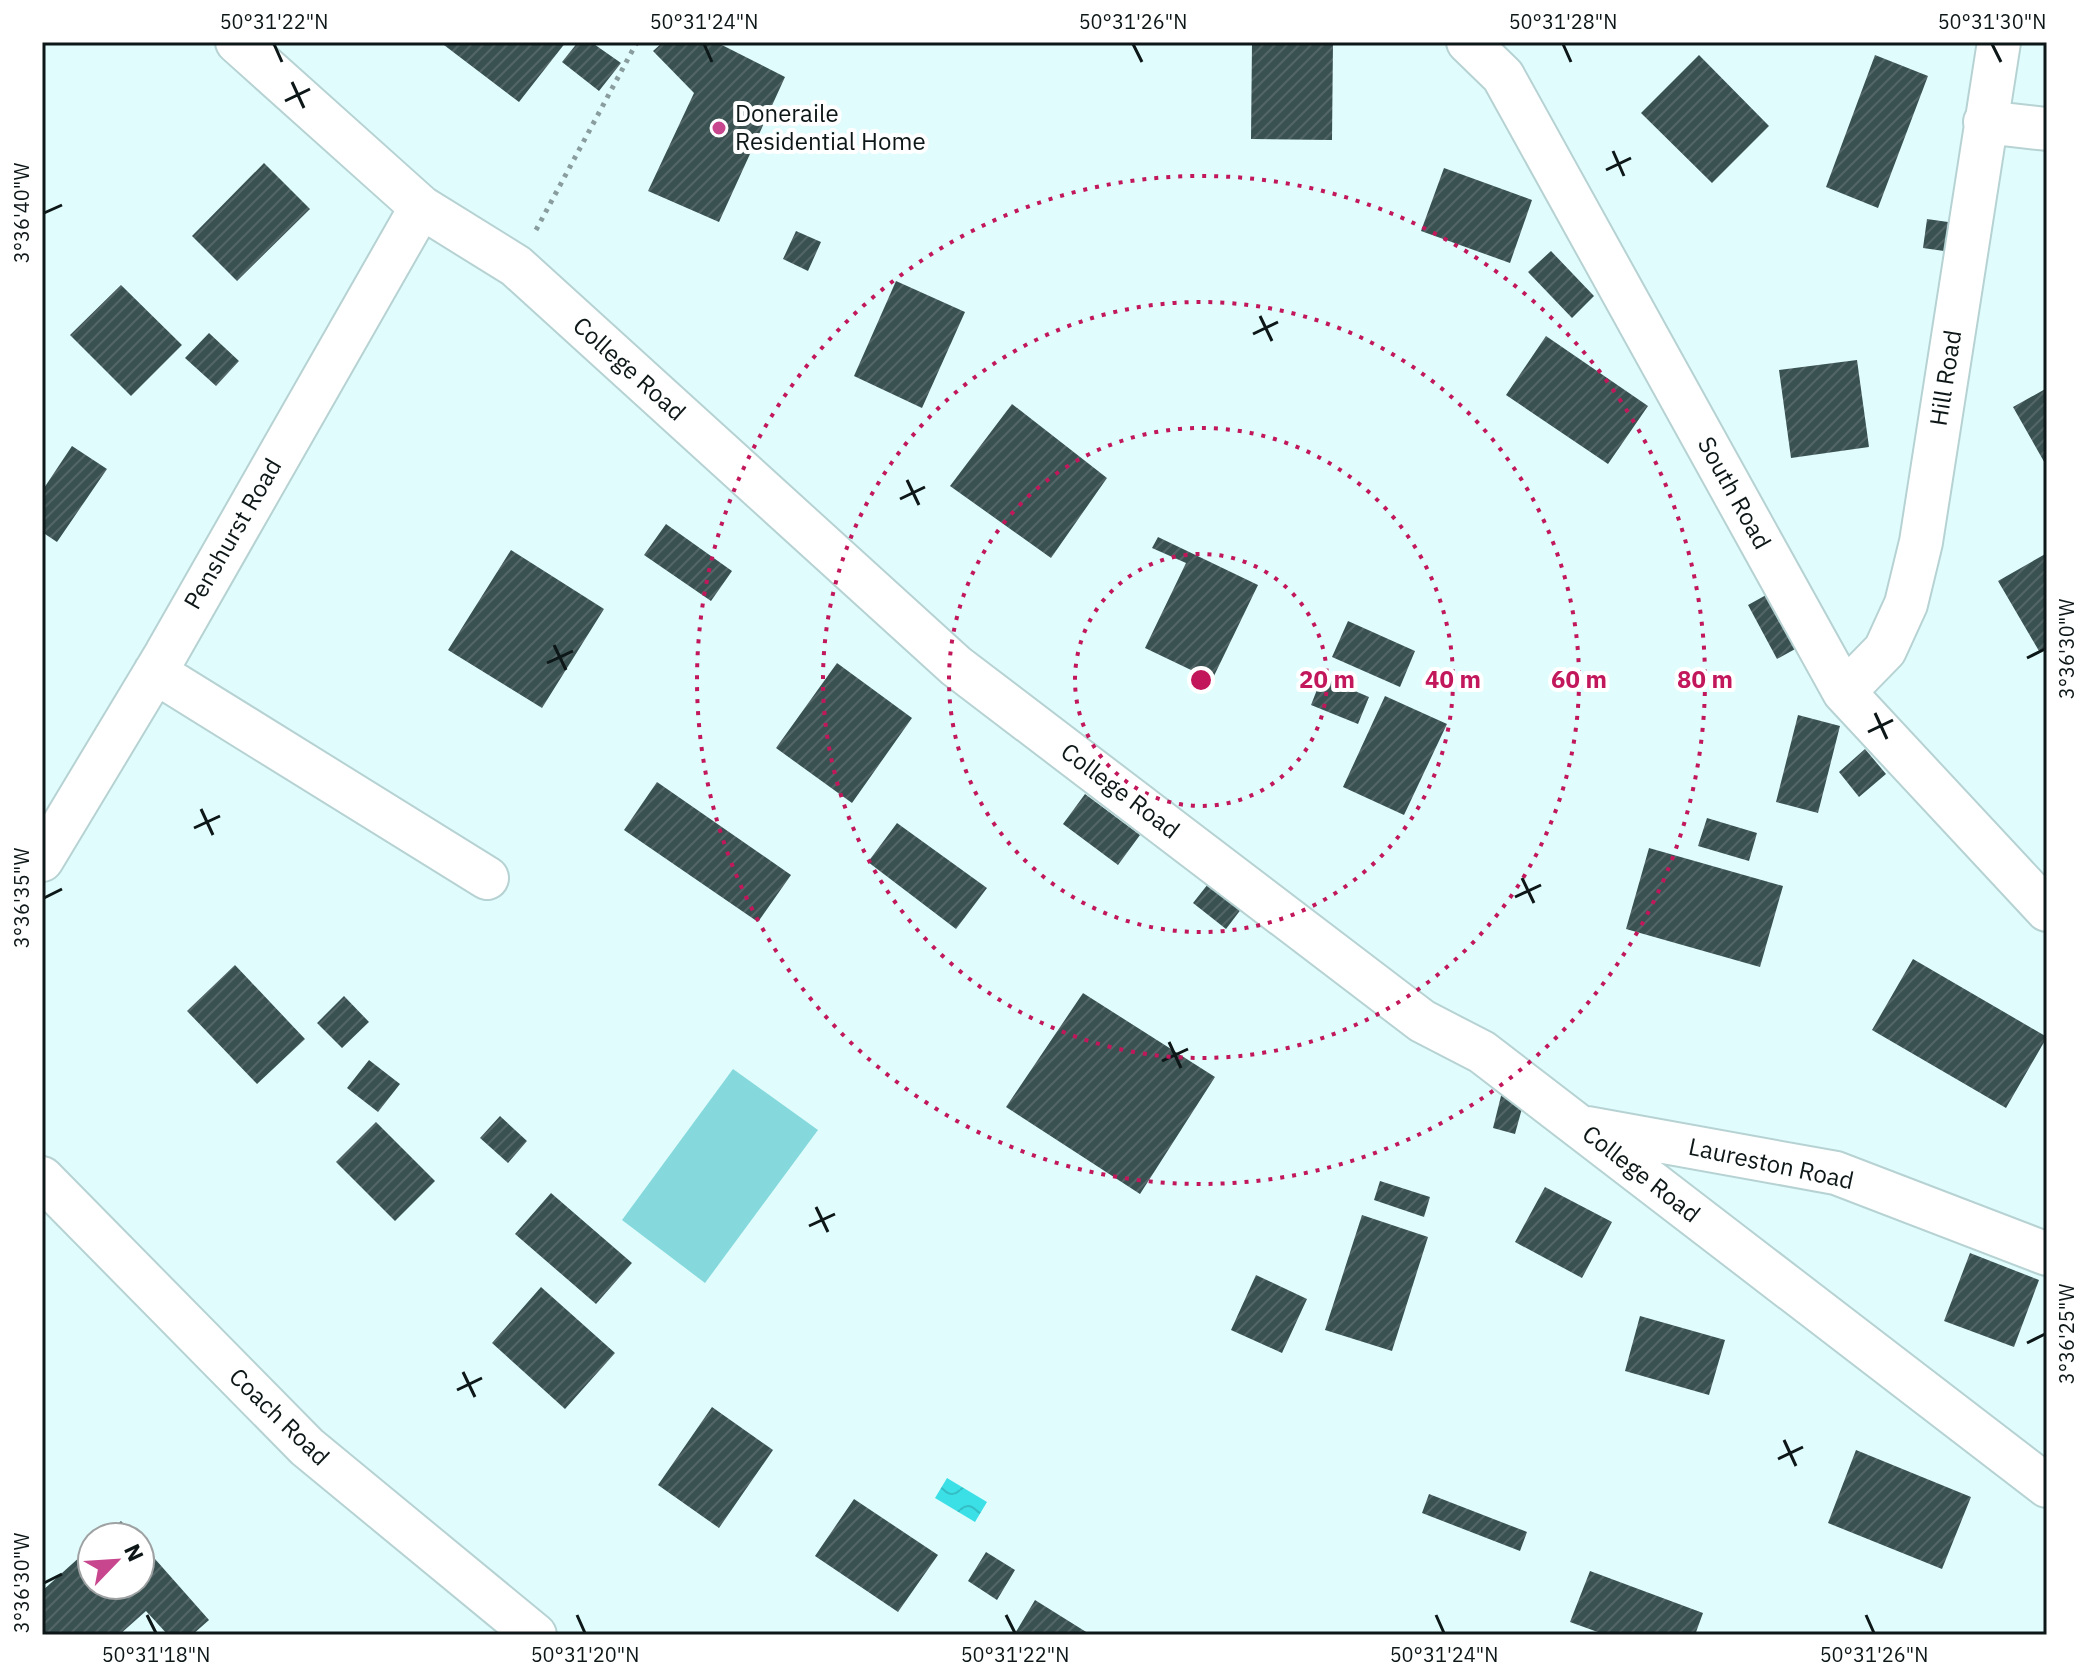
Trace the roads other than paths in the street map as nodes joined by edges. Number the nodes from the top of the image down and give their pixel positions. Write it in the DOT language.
graph roads {
  1 [pos="237,42"];
  2 [pos="1468,42"];
  3 [pos="1999,42"];
  4 [pos="1985,122"];
  5 [pos="2047,129"];
  6 [pos="421,207"];
  7 [pos="155,672"];
  8 [pos="1844,692"];
  9 [pos="42,860"];
  10 [pos="487,878"];
  11 [pos="2047,910"];
  12 [pos="1580,1126"];
  13 [pos="47,1194"];
  14 [pos="2047,1254"];
  15 [pos="2047,1486"];
  16 [pos="535,1635"];
  1 -- 6 [label="street, College Road"];
  2 -- 8 [label="street, South Road"];
  3 -- 4 [label="street, Hill Road"];
  4 -- 5 [label="street"];
  4 -- 8 [label="street, Hill Road"];
  6 -- 7 [label="street, Penshurst Road"];
  6 -- 12 [label="street, College Road"];
  7 -- 9 [label="street, Penshurst Road"];
  7 -- 10 [label="street"];
  8 -- 11 [label="street, South Road"];
  12 -- 14 [label="street, Laureston Road"];
  12 -- 15 [label="street, College Road"];
  13 -- 16 [label="street, Coach Road"];
}
